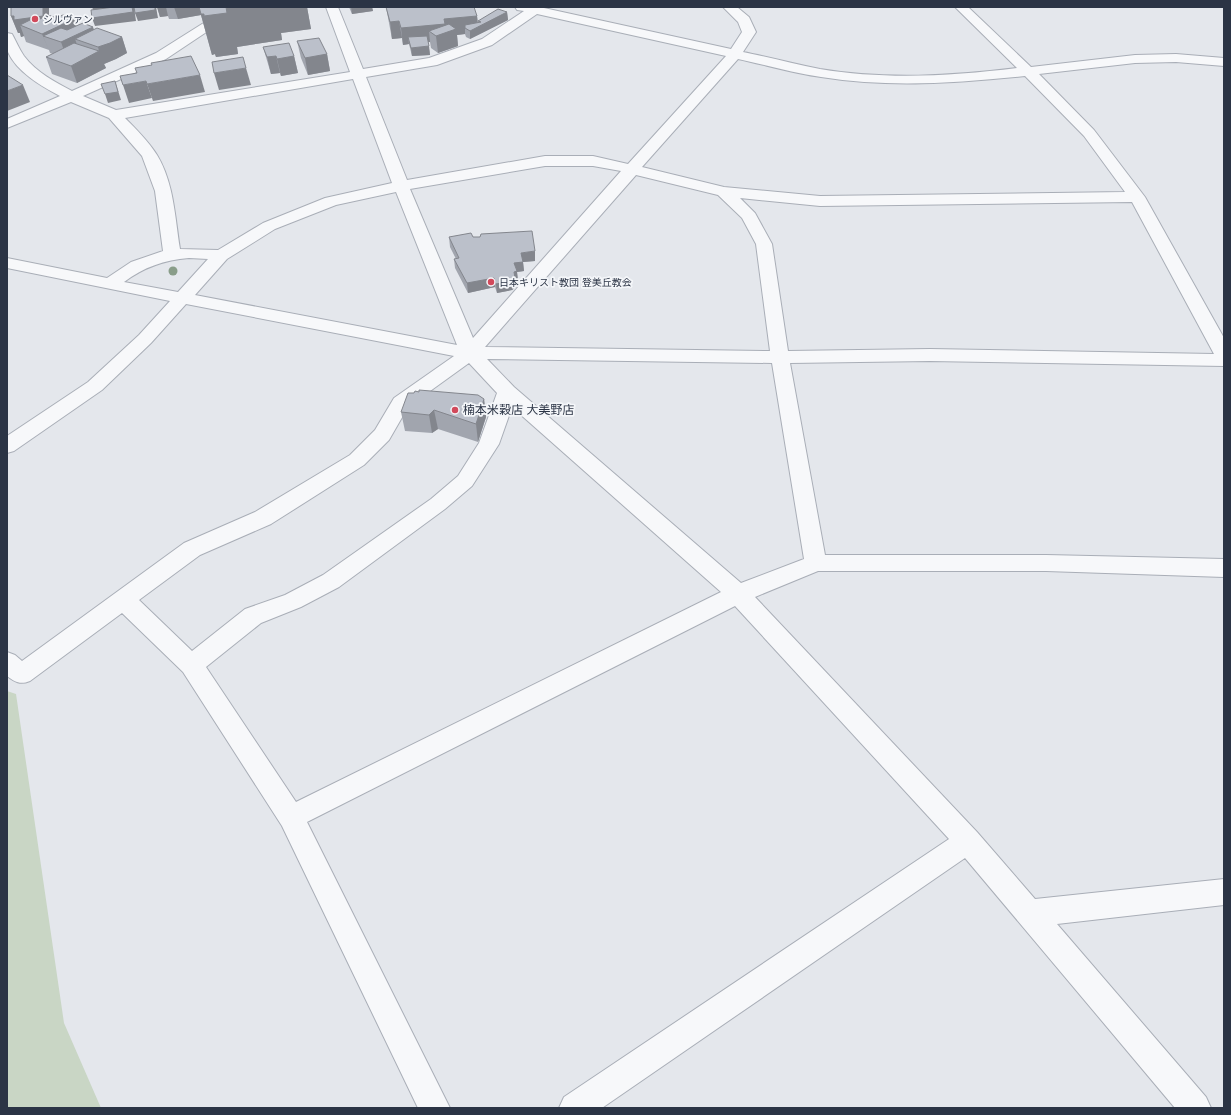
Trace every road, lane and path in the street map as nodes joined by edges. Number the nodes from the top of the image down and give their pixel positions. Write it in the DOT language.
graph roads {
  1 [pos="238,7"];
  2 [pos="332,7"];
  3 [pos="521,7"];
  4 [pos="750,7"];
  5 [pos="961,7"];
  6 [pos="538,8"];
  7 [pos="731,8"];
  8 [pos="7,37"];
  9 [pos="736,54"];
  10 [pos="1224,62"];
  11 [pos="1029,72"];
  12 [pos="359,75"];
  13 [pos="72,96"];
  14 [pos="114,116"];
  15 [pos="7,124"];
  16 [pos="632,168"];
  17 [pos="401,186"];
  18 [pos="724,192"];
  19 [pos="1137,197"];
  20 [pos="172,254"];
  21 [pos="221,255"];
  22 [pos="7,263"];
  23 [pos="110,284"];
  24 [pos="182,297"];
  25 [pos="470,353"];
  26 [pos="1224,355"];
  27 [pos="780,357"];
  28 [pos="1224,360"];
  29 [pos="507,392"];
  30 [pos="7,446"];
  31 [pos="816,563"];
  32 [pos="1224,568"];
  33 [pos="738,594"];
  34 [pos="124,600"];
  35 [pos="7,662"];
  36 [pos="190,665"];
  37 [pos="291,817"];
  38 [pos="968,841"];
  39 [pos="1224,892"];
  40 [pos="1030,913"];
  41 [pos="434,1108"];
  42 [pos="575,1108"];
  43 [pos="1195,1108"];
  1 -- 13 [label="street"];
  2 -- 12 [label="street"];
  3 -- 6 [label="street"];
  4 -- 7 [label="street"];
  5 -- 11 [label="street"];
  6 -- 9 [label="street"];
  6 -- 12 [label="street"];
  7 -- 9 [label="street"];
  8 -- 13 [label="street"];
  9 -- 11 [label="street"];
  9 -- 16 [label="street"];
  10 -- 11 [label="street"];
  11 -- 19 [label="street"];
  12 -- 14 [label="street"];
  12 -- 17 [label="street"];
  13 -- 14 [label="street"];
  13 -- 15 [label="street"];
  14 -- 20 [label="street"];
  16 -- 17 [label="street"];
  16 -- 18 [label="street"];
  16 -- 25 [label="street"];
  17 -- 21 [label="street"];
  17 -- 25 [label="street"];
  18 -- 19 [label="street"];
  18 -- 27 [label="street"];
  19 -- 26 [label="street"];
  20 -- 21 [label="street"];
  20 -- 23 [label="street"];
  21 -- 24 [label="street"];
  22 -- 23 [label="street"];
  23 -- 24 [label="street"];
  24 -- 25 [label="street"];
  24 -- 30 [label="street"];
  25 -- 27 [label="street"];
  25 -- 29 [label="street"];
  25 -- 34 [label="street"];
  27 -- 28 [label="street"];
  27 -- 31 [label="street"];
  29 -- 33 [label="street"];
  29 -- 36 [label="street"];
  31 -- 32 [label="street"];
  31 -- 33 [label="street"];
  33 -- 37 [label="street"];
  33 -- 38 [label="street"];
  34 -- 35 [label="street"];
  34 -- 36 [label="street"];
  36 -- 37 [label="street"];
  37 -- 41 [label="street"];
  38 -- 40 [label="street"];
  38 -- 42 [label="street"];
  39 -- 40 [label="street"];
  40 -- 43 [label="street"];
}
